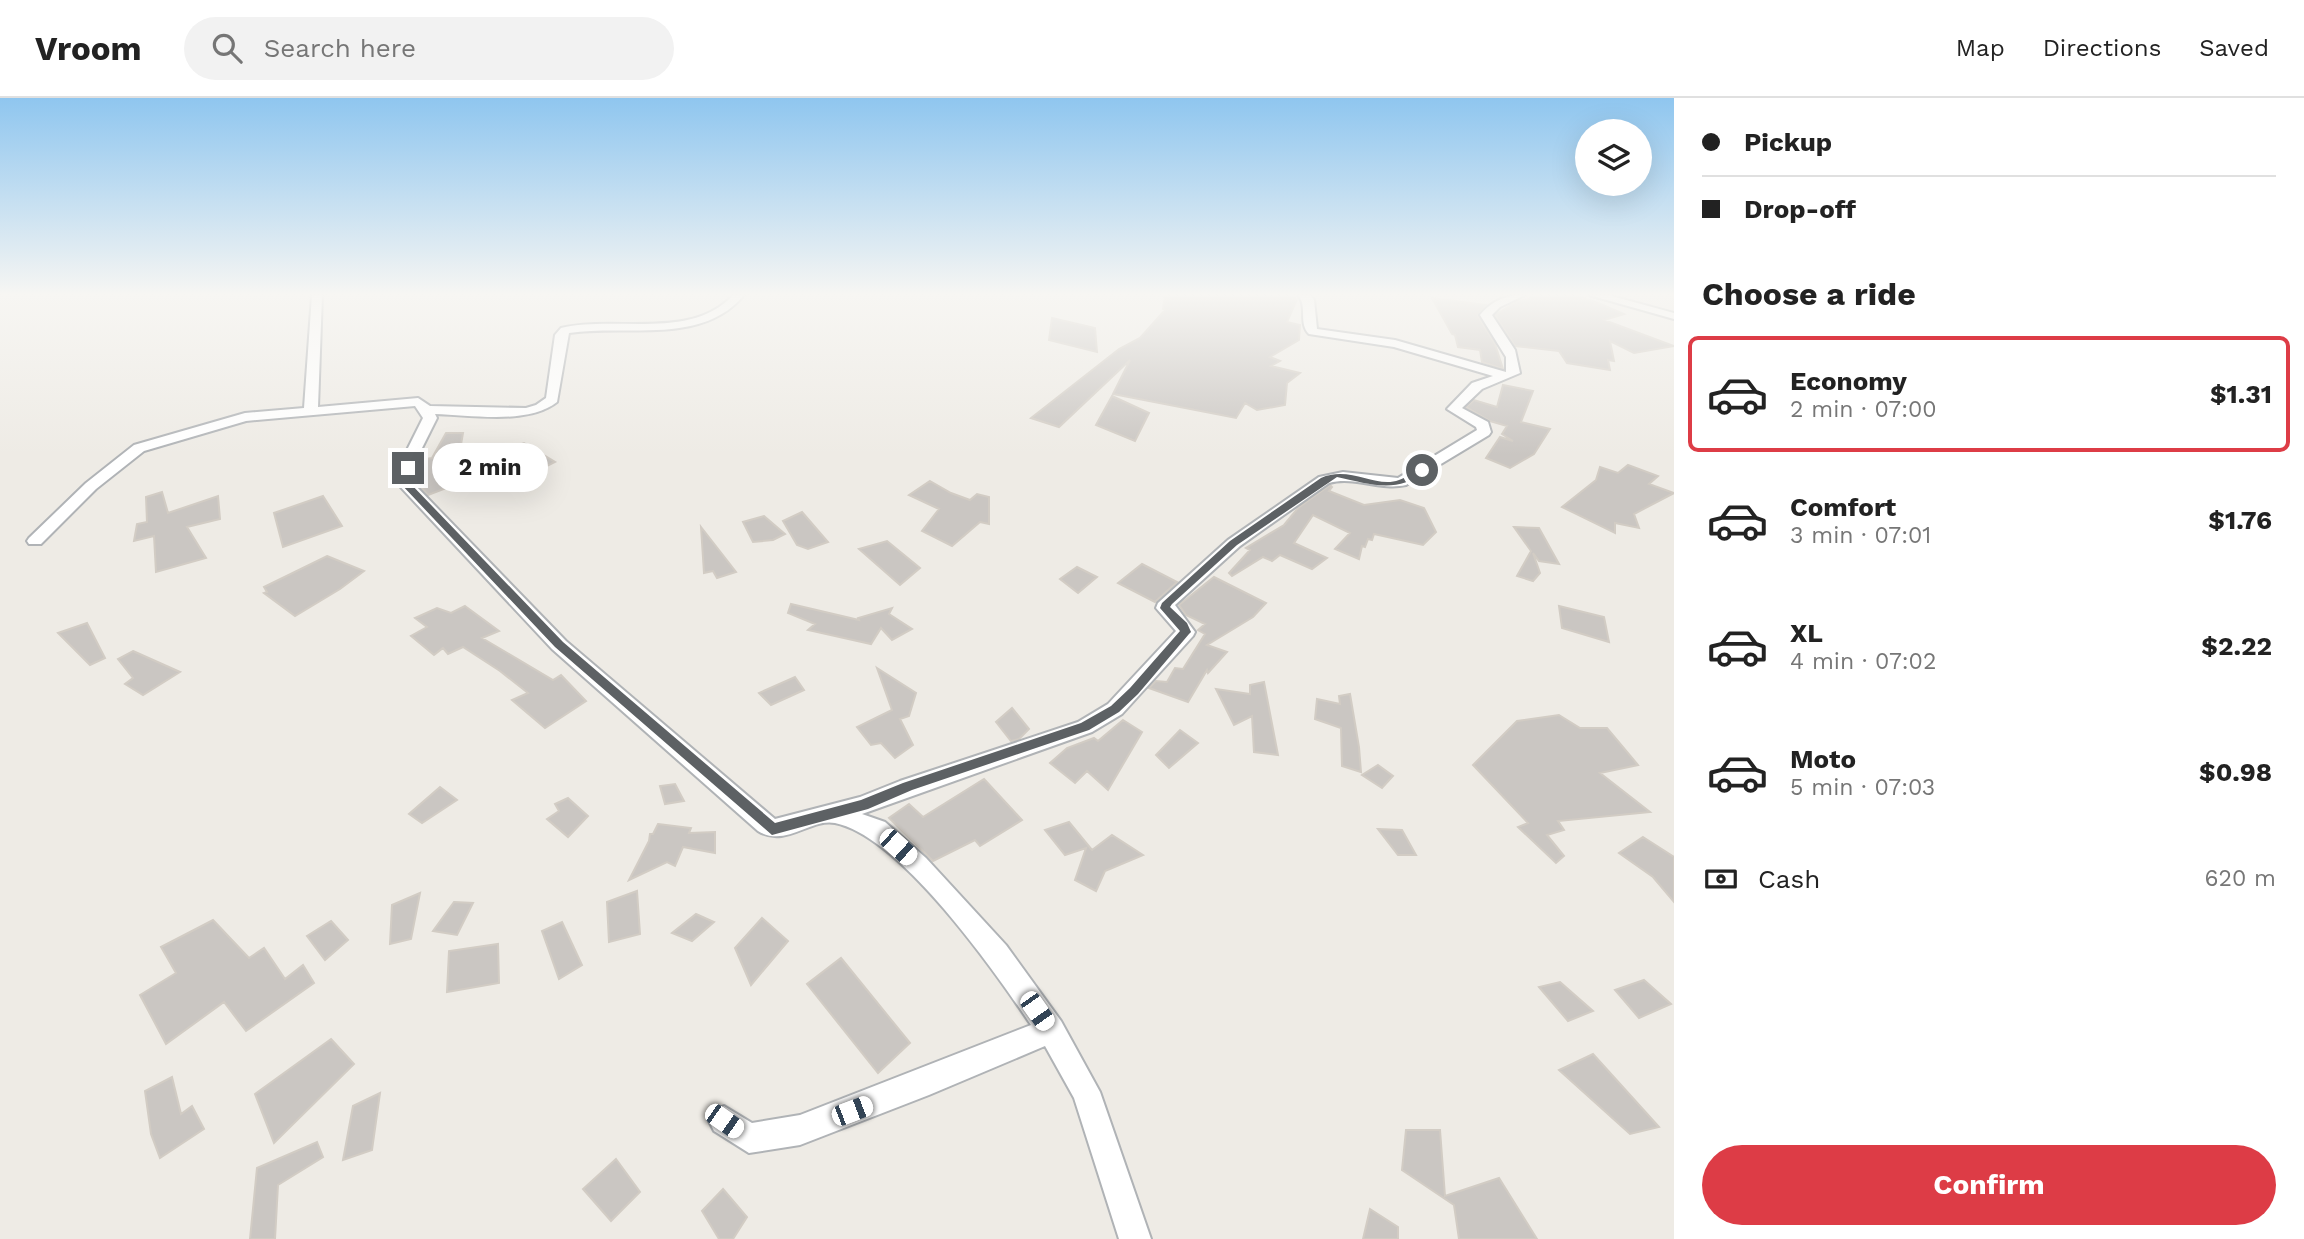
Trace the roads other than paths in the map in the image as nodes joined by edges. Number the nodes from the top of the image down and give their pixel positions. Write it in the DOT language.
graph roads {
  1 [pos="314,348"];
  2 [pos="559,348"];
  3 [pos="1410,348"];
  4 [pos="1508,348"];
  5 [pos="1507,376"];
  6 [pos="427,411"];
  7 [pos="311,412"];
  8 [pos="35,541"];
  9 [pos="831,813"];
  10 [pos="1051,1031"];
  11 [pos="724,1121"];
  12 [pos="1135,1239"];
  1 -- 7 [label="street"];
  2 -- 6 [label="street"];
  3 -- 5 [label="street"];
  4 -- 5 [label="street"];
  5 -- 9 [label="street"];
  6 -- 7 [label="street"];
  6 -- 9 [label="street"];
  7 -- 8 [label="street"];
  9 -- 10 [label="street"];
  10 -- 11 [label="street"];
  10 -- 12 [label="street"];
}
